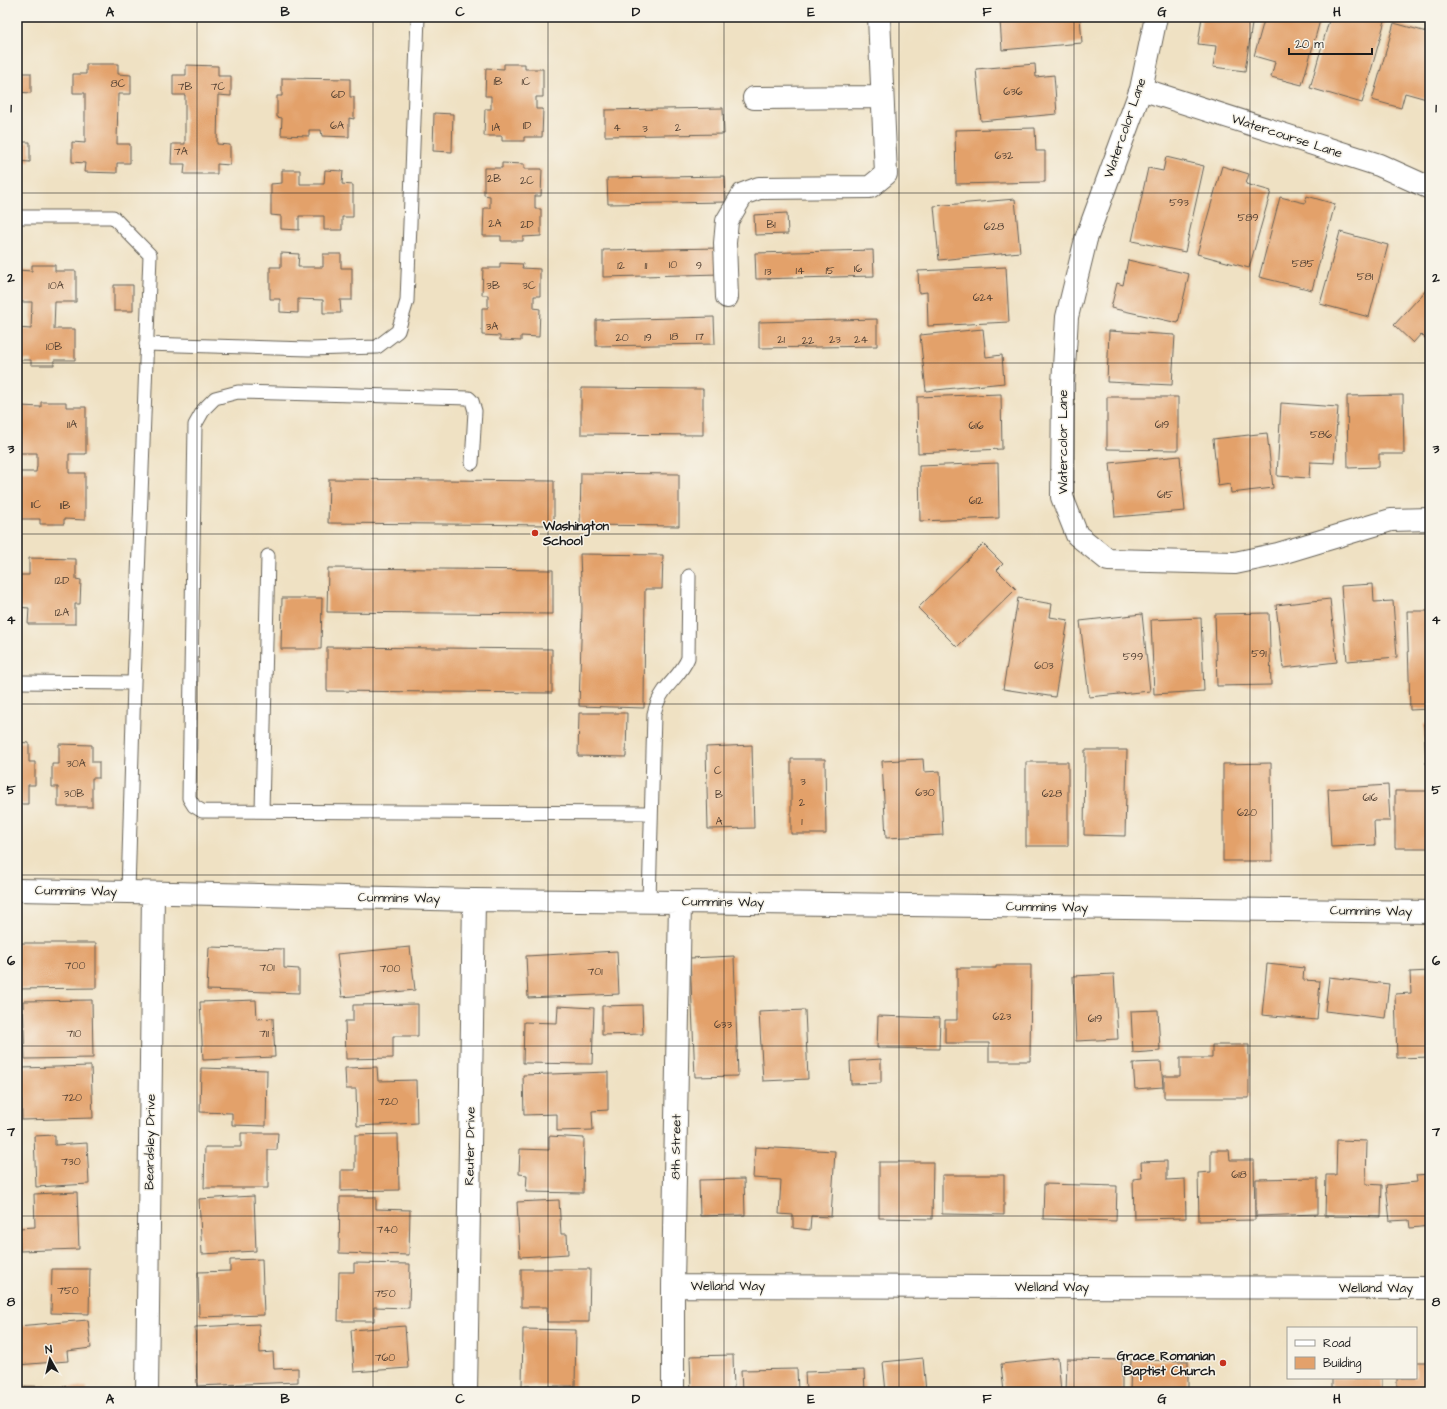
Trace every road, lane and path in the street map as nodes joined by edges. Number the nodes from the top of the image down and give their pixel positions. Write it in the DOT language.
graph roads {
  1 [pos="418,17"];
  2 [pos="879,17"];
  3 [pos="1156,17"];
  4 [pos="1141,89"];
  5 [pos="882,97"];
  6 [pos="754,98"];
  7 [pos="1430,188"];
  8 [pos="17,217"];
  9 [pos="727,297"];
  10 [pos="146,344"];
  11 [pos="472,463"];
  12 [pos="1430,520"];
  13 [pos="268,556"];
  14 [pos="689,576"];
  15 [pos="17,682"];
  16 [pos="134,682"];
  17 [pos="262,811"];
  18 [pos="651,813"];
  19 [pos="17,890"];
  20 [pos="128,892"];
  21 [pos="153,893"];
  22 [pos="474,900"];
  23 [pos="649,901"];
  24 [pos="680,902"];
  25 [pos="1430,912"];
  26 [pos="673,1286"];
  27 [pos="1430,1288"];
  28 [pos="147,1392"];
  29 [pos="466,1392"];
  30 [pos="673,1392"];
  1 -- 10 [label="lane"];
  2 -- 5 [label="street"];
  3 -- 4 [label="street, Watercolor Lane"];
  4 -- 7 [label="street, Watercourse Lane"];
  4 -- 12 [label="street, Watercolor Lane"];
  5 -- 6 [label="street"];
  5 -- 9 [label="street"];
  8 -- 10 [label="lane"];
  10 -- 16 [label="lane"];
  11 -- 17 [label="lane"];
  13 -- 17 [label="lane"];
  14 -- 18 [label="lane"];
  15 -- 16 [label="lane"];
  16 -- 20 [label="lane"];
  17 -- 18 [label="lane"];
  18 -- 23 [label="lane"];
  19 -- 20 [label="street, Cummins Way"];
  20 -- 21 [label="street, Cummins Way"];
  21 -- 22 [label="street, Cummins Way"];
  21 -- 28 [label="street, Beardsley Drive"];
  22 -- 23 [label="street, Cummins Way"];
  22 -- 29 [label="street, Reuter Drive"];
  23 -- 24 [label="street, Cummins Way"];
  24 -- 25 [label="street, Cummins Way"];
  24 -- 26 [label="street, 8th Street"];
  26 -- 27 [label="street, Welland Way"];
  26 -- 30 [label="street, 8th Street"];
}
